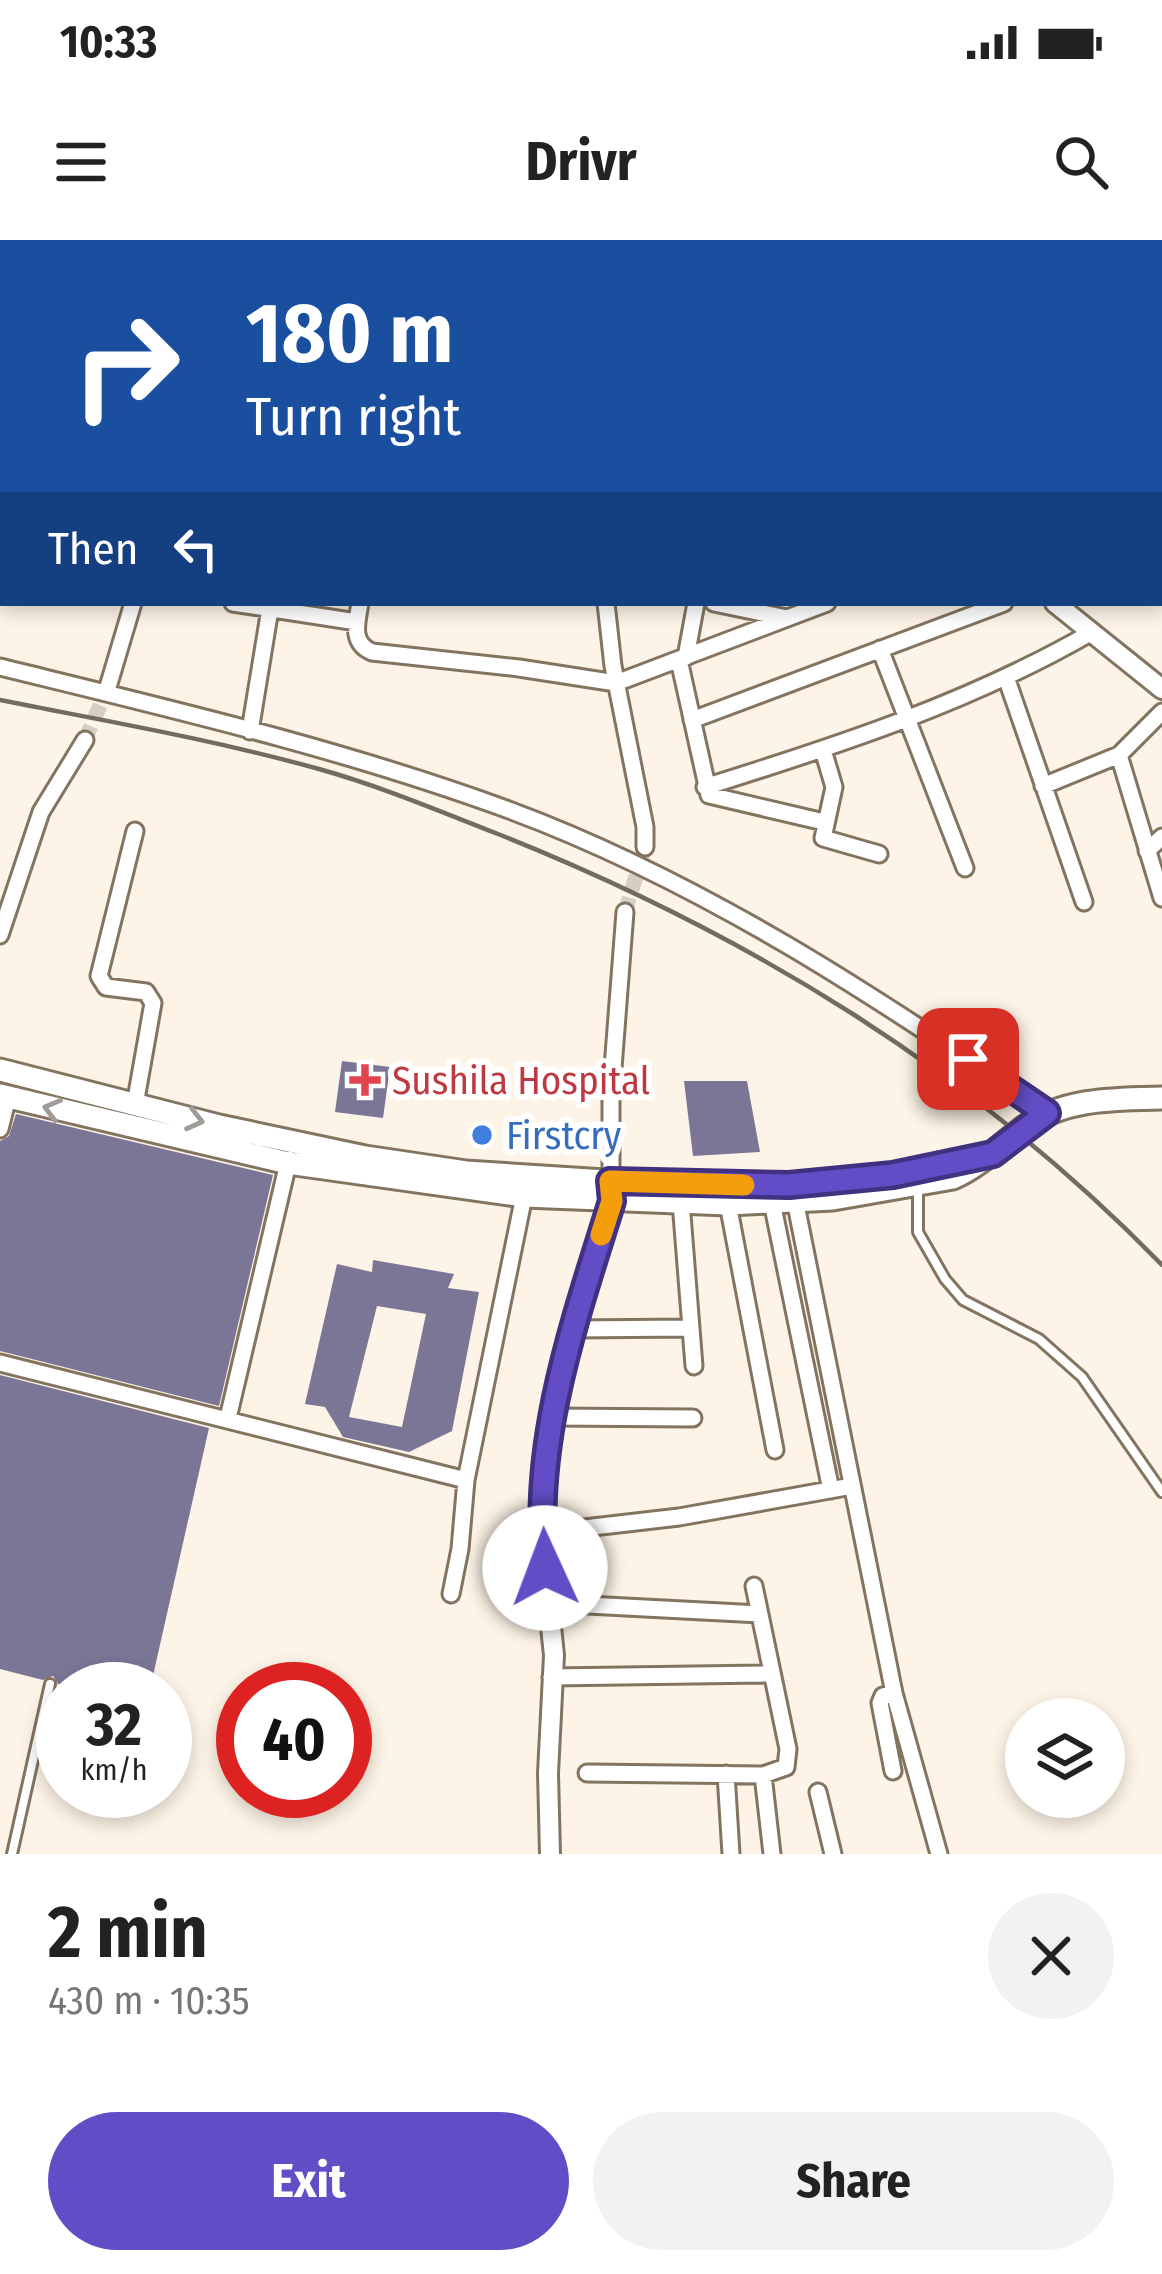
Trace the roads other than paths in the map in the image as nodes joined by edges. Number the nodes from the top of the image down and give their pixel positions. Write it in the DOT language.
graph roads {
  1 [pos="132,606"];
  2 [pos="252,606"];
  3 [pos="360,606"];
  4 [pos="606,606"];
  5 [pos="695,606"];
  6 [pos="728,606"];
  7 [pos="820,606"];
  8 [pos="998,606"];
  9 [pos="1059,606"];
  10 [pos="270,609"];
  11 [pos="789,619"];
  12 [pos="357,622"];
  13 [pos="1092,632"];
  14 [pos="880,649"];
  15 [pos="682,659"];
  16 [pos="0,668"];
  17 [pos="1007,680"];
  18 [pos="616,683"];
  19 [pos="108,687"];
  20 [pos="1162,689"];
  21 [pos="1162,712"];
  22 [pos="906,719"];
  23 [pos="692,720"];
  24 [pos="250,731"];
  25 [pos="86,740"];
  26 [pos="823,750"];
  27 [pos="1119,755"];
  28 [pos="1043,786"];
  29 [pos="706,788"];
  30 [pos="824,822"];
  31 [pos="135,831"];
  32 [pos="1162,837"];
  33 [pos="645,847"];
  34 [pos="1147,851"];
  35 [pos="878,854"];
  36 [pos="965,868"];
  37 [pos="1162,898"];
  38 [pos="1084,902"];
  39 [pos="625,911"];
  40 [pos="0,935"];
  41 [pos="0,1070"];
  42 [pos="4,1096"];
  43 [pos="1162,1098"];
  44 [pos="135,1105"];
  45 [pos="1047,1113"];
  46 [pos="0,1129"];
  47 [pos="291,1152"];
  48 [pos="993,1154"];
  49 [pos="918,1185"];
  50 [pos="611,1191"];
  51 [pos="524,1196"];
  52 [pos="787,1196"];
  53 [pos="680,1202"];
  54 [pos="728,1204"];
  55 [pos="689,1328"];
  56 [pos="572,1329"];
  57 [pos="0,1363"];
  58 [pos="694,1366"];
  59 [pos="551,1417"];
  60 [pos="228,1418"];
  61 [pos="693,1418"];
  62 [pos="775,1450"];
  63 [pos="466,1480"];
  64 [pos="852,1486"];
  65 [pos="831,1490"];
  66 [pos="1162,1492"];
  67 [pos="541,1533"];
  68 [pos="754,1586"];
  69 [pos="451,1594"];
  70 [pos="549,1603"];
  71 [pos="760,1614"];
  72 [pos="770,1674"];
  73 [pos="551,1677"];
  74 [pos="894,1694"];
  75 [pos="36,1747"];
  76 [pos="893,1771"];
  77 [pos="587,1773"];
  78 [pos="726,1774"];
  79 [pos="763,1775"];
  80 [pos="818,1792"];
  81 [pos="12,1854"];
  82 [pos="550,1854"];
  83 [pos="731,1854"];
  84 [pos="772,1854"];
  85 [pos="832,1854"];
  86 [pos="939,1854"];
  1 -- 19 [label="street"];
  2 -- 10 [label="street"];
  3 -- 12 [label="street"];
  4 -- 18 [label="street"];
  5 -- 15 [label="street"];
  6 -- 11 [label="street"];
  7 -- 11 [label="street"];
  8 -- 14 [label="street"];
  9 -- 13 [label="street"];
  10 -- 12 [label="street"];
  10 -- 24 [label="street"];
  11 -- 15 [label="street"];
  12 -- 18 [label="street"];
  13 -- 17 [label="street"];
  13 -- 20 [label="street"];
  14 -- 22 [label="street"];
  14 -- 23 [label="street"];
  15 -- 18 [label="street"];
  15 -- 23 [label="street"];
  16 -- 24 [label="street"];
  17 -- 22 [label="street"];
  17 -- 28 [label="street"];
  18 -- 33 [label="street"];
  21 -- 27 [label="street"];
  22 -- 26 [label="street"];
  22 -- 36 [label="street"];
  23 -- 29 [label="street"];
  24 -- 45 [label="street"];
  25 -- 40 [label="street"];
  26 -- 29 [label="street"];
  26 -- 30 [label="street"];
  27 -- 28 [label="street"];
  27 -- 34 [label="street"];
  28 -- 38 [label="street"];
  29 -- 30 [label="street"];
  30 -- 35 [label="street"];
  31 -- 44 [label="street"];
  32 -- 34 [label="street"];
  34 -- 37 [label="street"];
  39 -- 50 [label="street"];
  41 -- 44 [label="main road"];
  42 -- 46 [label="street"];
  47 -- 42 [label="main road, one-way"];
  43 -- 45 [label="main road"];
  44 -- 47 [label="main road, one-way"];
  45 -- 48 [label="main road"];
  47 -- 50 [label="main road"];
  47 -- 51 [label="main road"];
  47 -- 60 [label="street"];
  48 -- 49 [label="main road"];
  48 -- 52 [label="main road"];
  49 -- 52 [label="main road"];
  49 -- 66 [label="lane"];
  50 -- 51 [label="main road"];
  50 -- 52 [label="main road"];
  50 -- 53 [label="main road"];
  50 -- 56 [label="street"];
  51 -- 63 [label="street"];
  52 -- 54 [label="main road"];
  52 -- 64 [label="street"];
  52 -- 65 [label="street"];
  53 -- 54 [label="main road"];
  53 -- 55 [label="street"];
  54 -- 62 [label="street"];
  55 -- 56 [label="street"];
  55 -- 58 [label="street"];
  56 -- 59 [label="street"];
  57 -- 60 [label="street"];
  59 -- 61 [label="street"];
  59 -- 67 [label="street"];
  60 -- 63 [label="street"];
  63 -- 69 [label="street"];
  64 -- 65 [label="street"];
  64 -- 74 [label="street"];
  65 -- 67 [label="street"];
  67 -- 70 [label="street"];
  68 -- 71 [label="street"];
  70 -- 71 [label="street"];
  70 -- 73 [label="street"];
  71 -- 72 [label="street"];
  72 -- 73 [label="street"];
  72 -- 79 [label="street"];
  73 -- 82 [label="street"];
  74 -- 76 [label="street"];
  74 -- 86 [label="street"];
  75 -- 81 [label="lane"];
  77 -- 78 [label="street"];
  78 -- 79 [label="street"];
  78 -- 83 [label="street"];
  79 -- 84 [label="street"];
  80 -- 85 [label="street"];
}
